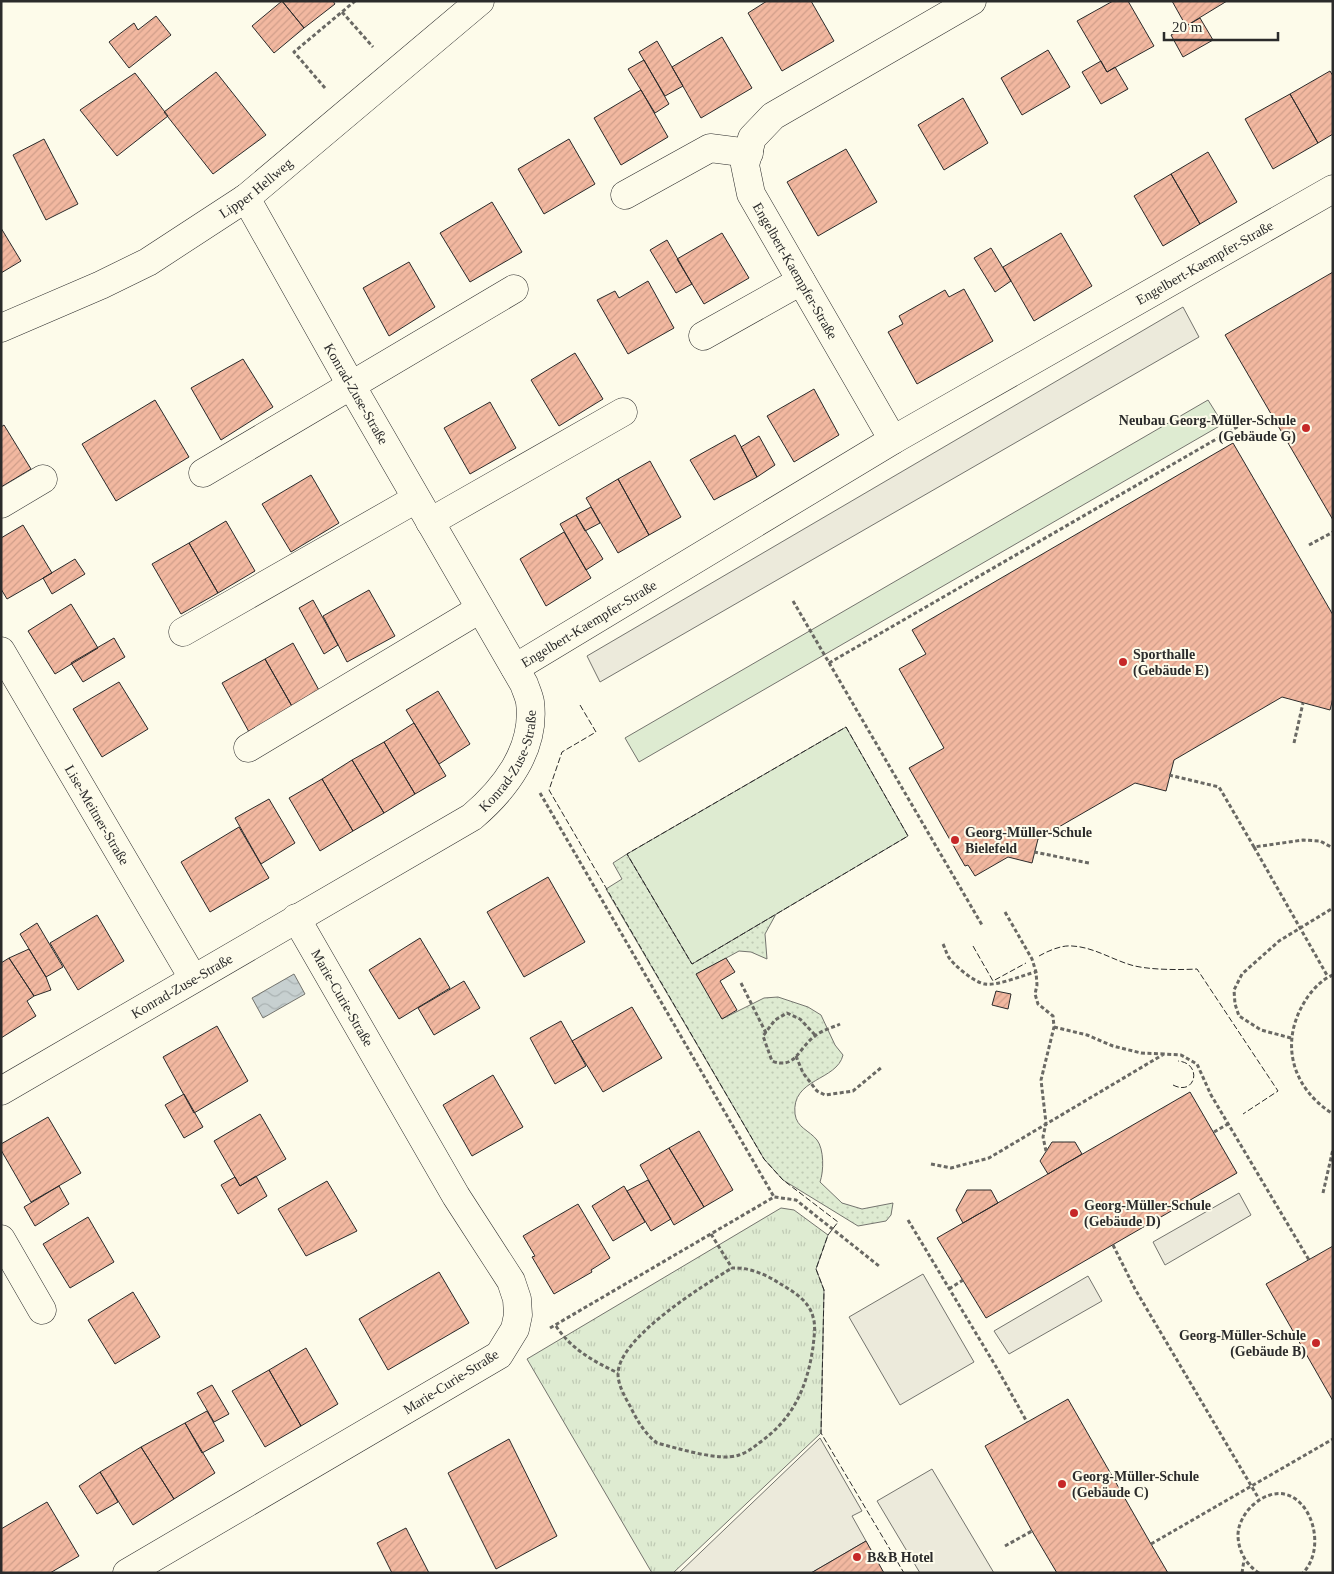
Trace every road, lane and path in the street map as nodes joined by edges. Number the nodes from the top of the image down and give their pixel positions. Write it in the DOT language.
graph roads {
  1 [pos="355,1"];
  2 [pos="480,1"];
  3 [pos="972,1"];
  4 [pos="342,12"];
  5 [pos="395,72"];
  6 [pos="348,113"];
  7 [pos="749,153"];
  8 [pos="1333,189"];
  9 [pos="624,195"];
  10 [pos="246,198"];
  11 [pos="802,281"];
  12 [pos="514,289"];
  13 [pos="1,328"];
  14 [pos="703,336"];
  15 [pos="351,386"];
  16 [pos="623,412"];
  17 [pos="1240,426"];
  18 [pos="893,440"];
  19 [pos="203,473"];
  20 [pos="42,479"];
  21 [pos="416,499"];
  22 [pos="1,504"];
  23 [pos="430,522"];
  24 [pos="1333,532"];
  25 [pos="1309,546"];
  26 [pos="793,601"];
  27 [pos="480,609"];
  28 [pos="183,632"];
  29 [pos="1,651"];
  30 [pos="829,663"];
  31 [pos="515,668"];
  32 [pos="1303,703"];
  33 [pos="1294,743"];
  34 [pos="248,748"];
  35 [pos="517,766"];
  36 [pos="1170,775"];
  37 [pos="1254,847"];
  38 [pos="1333,848"];
  39 [pos="1034,852"];
  40 [pos="1089,863"];
  41 [pos="1333,908"];
  42 [pos="1005,912"];
  43 [pos="296,918"];
  44 [pos="982,926"];
  45 [pos="1300,927"];
  46 [pos="944,944"];
  47 [pos="1036,972"];
  48 [pos="1333,975"];
  49 [pos="1328,977"];
  50 [pos="193,978"];
  51 [pos="741,983"];
  52 [pos="840,1024"];
  53 [pos="1054,1026"];
  54 [pos="766,1033"];
  55 [pos="815,1035"];
  56 [pos="1291,1038"];
  57 [pos="1164,1054"];
  58 [pos="796,1056"];
  59 [pos="882,1067"];
  60 [pos="1,1091"];
  61 [pos="1333,1114"];
  62 [pos="1046,1123"];
  63 [pos="1228,1124"];
  64 [pos="1214,1132"];
  65 [pos="1333,1149"];
  66 [pos="1046,1151"];
  67 [pos="931,1164"];
  68 [pos="1324,1193"];
  69 [pos="774,1197"];
  70 [pos="908,1220"];
  71 [pos="711,1234"];
  72 [pos="1,1239"];
  73 [pos="1113,1245"];
  74 [pos="1309,1260"];
  75 [pos="879,1266"];
  76 [pos="732,1268"];
  77 [pos="963,1280"];
  78 [pos="949,1288"];
  79 [pos="42,1310"];
  80 [pos="556,1326"];
  81 [pos="516,1329"];
  82 [pos="618,1373"];
  83 [pos="1027,1422"];
  84 [pos="1333,1439"];
  85 [pos="1250,1486"];
  86 [pos="1259,1500"];
  87 [pos="1306,1503"];
  88 [pos="1032,1531"];
  89 [pos="1151,1544"];
  90 [pos="1005,1546"];
  91 [pos="1245,1560"];
  92 [pos="1316,1562"];
  93 [pos="127,1573"];
  94 [pos="1242,1573"];
  95 [pos="1259,1573"];
  96 [pos="1303,1573"];
  1 -- 4 [label="path"];
  2 -- 5 [label="street, Lipper Hellweg"];
  3 -- 7 [label="street, Engelbert-Kaempfer-Straße"];
  4 -- 5 [label="path"];
  4 -- 6 [label="path"];
  5 -- 6 [label="street, Lipper Hellweg"];
  6 -- 10 [label="street, Lipper Hellweg"];
  7 -- 9 [label="street"];
  7 -- 11 [label="street, Engelbert-Kaempfer-Straße"];
  8 -- 18 [label="street, Engelbert-Kaempfer-Straße"];
  10 -- 13 [label="street, Lipper Hellweg"];
  10 -- 15 [label="street, Konrad-Zuse-Straße"];
  11 -- 14 [label="street"];
  11 -- 18 [label="street, Engelbert-Kaempfer-Straße"];
  12 -- 15 [label="street"];
  15 -- 19 [label="street"];
  15 -- 21 [label="street, Konrad-Zuse-Straße"];
  16 -- 23 [label="street"];
  17 -- 30 [label="path"];
  18 -- 31 [label="street, Engelbert-Kaempfer-Straße"];
  20 -- 22 [label="street"];
  21 -- 23 [label="street, Konrad-Zuse-Straße"];
  21 -- 28 [label="street"];
  23 -- 27 [label="street, Konrad-Zuse-Straße"];
  24 -- 25 [label="path"];
  26 -- 30 [label="path"];
  27 -- 31 [label="street, Konrad-Zuse-Straße"];
  27 -- 34 [label="street"];
  29 -- 50 [label="street, Lise-Meitner-Straße"];
  30 -- 44 [label="path"];
  31 -- 35 [label="street, Konrad-Zuse-Straße"];
  32 -- 33 [label="path"];
  35 -- 43 [label="street, Konrad-Zuse-Straße"];
  35 -- 69 [label="path"];
  36 -- 37 [label="path"];
  37 -- 38 [label="path"];
  37 -- 45 [label="path"];
  39 -- 40 [label="path"];
  41 -- 45 [label="path"];
  42 -- 47 [label="path"];
  43 -- 50 [label="street, Konrad-Zuse-Straße"];
  43 -- 81 [label="street, Marie-Curie-Straße"];
  45 -- 49 [label="path"];
  45 -- 56 [label="path"];
  46 -- 47 [label="path"];
  47 -- 53 [label="path"];
  48 -- 49 [label="path"];
  49 -- 56 [label="path"];
  50 -- 60 [label="street, Konrad-Zuse-Straße"];
  51 -- 54 [label="path"];
  52 -- 55 [label="path"];
  53 -- 57 [label="path"];
  53 -- 62 [label="path"];
  54 -- 55 [label="path"];
  54 -- 58 [label="path"];
  55 -- 58 [label="path"];
  56 -- 61 [label="path"];
  57 -- 62 [label="path"];
  57 -- 63 [label="path"];
  58 -- 59 [label="path"];
  62 -- 66 [label="path"];
  62 -- 67 [label="path"];
  63 -- 64 [label="path"];
  63 -- 74 [label="path"];
  65 -- 68 [label="path"];
  69 -- 71 [label="path"];
  69 -- 75 [label="path"];
  70 -- 78 [label="path"];
  71 -- 76 [label="path"];
  71 -- 80 [label="path"];
  72 -- 79 [label="street"];
  73 -- 85 [label="path"];
  76 -- 82 [label="path"];
  76 -- 82 [label="path"];
  77 -- 78 [label="path"];
  78 -- 83 [label="path"];
  80 -- 81 [label="path"];
  80 -- 82 [label="path"];
  81 -- 93 [label="street, Marie-Curie-Straße"];
  84 -- 85 [label="path"];
  85 -- 86 [label="path"];
  85 -- 89 [label="path"];
  86 -- 87 [label="path"];
  86 -- 91 [label="path"];
  88 -- 90 [label="path"];
  91 -- 94 [label="path"];
  91 -- 95 [label="path"];
  92 -- 96 [label="path"];
}
